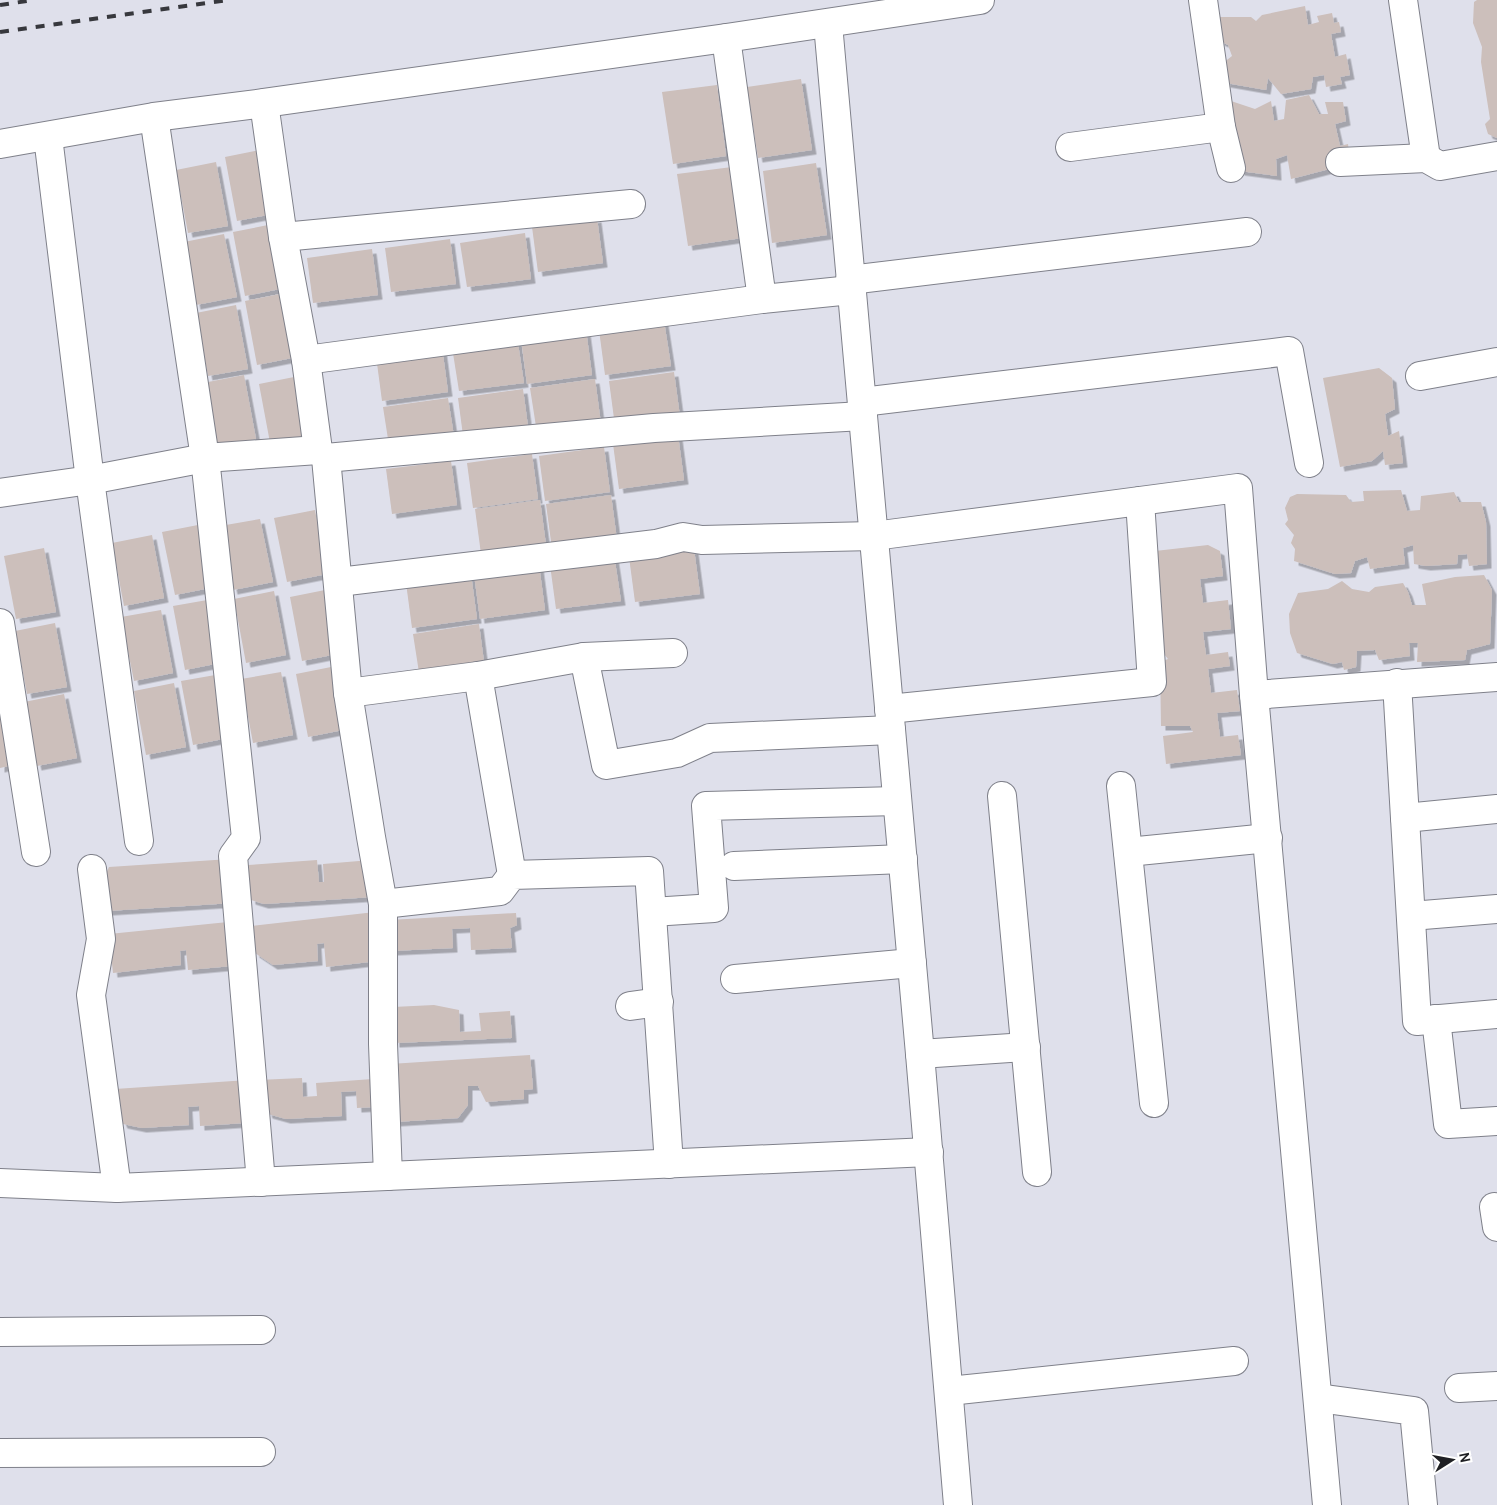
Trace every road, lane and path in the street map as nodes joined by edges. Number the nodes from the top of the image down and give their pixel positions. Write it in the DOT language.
graph roads {
  1 [pos="980,0"];
  2 [pos="1203,0"];
  3 [pos="1403,0"];
  4 [pos="828,24"];
  5 [pos="726,38"];
  6 [pos="264,103"];
  7 [pos="154,117"];
  8 [pos="1221,127"];
  9 [pos="48,137"];
  10 [pos="0,144"];
  11 [pos="1070,147"];
  12 [pos="1497,156"];
  13 [pos="1426,158"];
  14 [pos="1340,162"];
  15 [pos="1231,168"];
  16 [pos="632,204"];
  17 [pos="1247,232"];
  18 [pos="283,237"];
  19 [pos="851,285"];
  20 [pos="762,299"];
  21 [pos="306,360"];
  22 [pos="1497,362"];
  23 [pos="1420,376"];
  24 [pos="862,409"];
  25 [pos="322,454"];
  26 [pos="205,458"];
  27 [pos="1310,463"];
  28 [pos="90,480"];
  29 [pos="0,493"];
  30 [pos="1140,501"];
  31 [pos="874,536"];
  32 [pos="339,582"];
  33 [pos="0,623"];
  34 [pos="673,653"];
  35 [pos="584,657"];
  36 [pos="478,676"];
  37 [pos="1497,677"];
  38 [pos="1397,683"];
  39 [pos="348,693"];
  40 [pos="1254,695"];
  41 [pos="890,719"];
  42 [pos="1121,786"];
  43 [pos="1002,796"];
  44 [pos="897,802"];
  45 [pos="1497,809"];
  46 [pos="1405,818"];
  47 [pos="1268,838"];
  48 [pos="139,841"];
  49 [pos="36,852"];
  50 [pos="1128,852"];
  51 [pos="902,859"];
  52 [pos="734,866"];
  53 [pos="92,869"];
  54 [pos="512,875"];
  55 [pos="383,904"];
  56 [pos="1497,909"];
  57 [pos="652,912"];
  58 [pos="1411,916"];
  59 [pos="912,963"];
  60 [pos="735,979"];
  61 [pos="658,1002"];
  62 [pos="630,1006"];
  63 [pos="1497,1014"];
  64 [pos="1436,1019"];
  65 [pos="1026,1047"];
  66 [pos="920,1054"];
  67 [pos="1154,1103"];
  68 [pos="1497,1121"];
  69 [pos="929,1152"];
  70 [pos="669,1164"];
  71 [pos="1037,1172"];
  72 [pos="388,1176"];
  73 [pos="261,1182"];
  74 [pos="0,1184"];
  75 [pos="117,1188"];
  76 [pos="261,1330"];
  77 [pos="0,1332"];
  78 [pos="1234,1361"];
  79 [pos="1497,1386"];
  80 [pos="1458,1388"];
  81 [pos="949,1391"];
  82 [pos="1318,1398"];
  83 [pos="261,1452"];
  84 [pos="0,1453"];
  85 [pos="953,1504"];
  86 [pos="1327,1505"];
  87 [pos="1423,1505"];
  1 -- 4 [label="street"];
  2 -- 8 [label="street"];
  3 -- 13 [label="street"];
  4 -- 5 [label="street"];
  4 -- 19 [label="street"];
  5 -- 6 [label="street"];
  5 -- 20 [label="street"];
  6 -- 7 [label="street"];
  6 -- 18 [label="street"];
  7 -- 9 [label="street"];
  7 -- 26 [label="street"];
  8 -- 11 [label="street"];
  8 -- 15 [label="street"];
  9 -- 10 [label="street"];
  9 -- 28 [label="street"];
  12 -- 13 [label="street"];
  13 -- 14 [label="street"];
  16 -- 18 [label="street"];
  17 -- 19 [label="street"];
  18 -- 21 [label="street"];
  19 -- 20 [label="street"];
  19 -- 24 [label="street"];
  20 -- 21 [label="street"];
  21 -- 25 [label="street"];
  22 -- 23 [label="street"];
  24 -- 25 [label="street"];
  24 -- 27 [label="street"];
  24 -- 31 [label="street"];
  25 -- 26 [label="street"];
  25 -- 32 [label="street"];
  26 -- 28 [label="street"];
  26 -- 73 [label="street"];
  28 -- 29 [label="street"];
  28 -- 48 [label="street"];
  30 -- 31 [label="street"];
  30 -- 40 [label="street"];
  30 -- 41 [label="street"];
  31 -- 32 [label="street"];
  31 -- 41 [label="street"];
  32 -- 39 [label="street"];
  33 -- 49 [label="street"];
  34 -- 35 [label="street"];
  35 -- 36 [label="street"];
  35 -- 41 [label="street"];
  36 -- 39 [label="street"];
  36 -- 54 [label="street"];
  37 -- 38 [label="street"];
  38 -- 40 [label="street"];
  38 -- 46 [label="street"];
  39 -- 55 [label="street"];
  40 -- 47 [label="street"];
  41 -- 44 [label="street"];
  42 -- 50 [label="street"];
  43 -- 65 [label="street"];
  44 -- 51 [label="street"];
  44 -- 57 [label="street"];
  45 -- 46 [label="street"];
  46 -- 58 [label="street"];
  47 -- 50 [label="street"];
  47 -- 82 [label="street"];
  50 -- 67 [label="street"];
  51 -- 52 [label="street"];
  51 -- 59 [label="street"];
  53 -- 75 [label="street"];
  54 -- 55 [label="street"];
  54 -- 57 [label="street"];
  55 -- 72 [label="street"];
  56 -- 58 [label="street"];
  57 -- 61 [label="street"];
  58 -- 64 [label="street"];
  59 -- 60 [label="street"];
  59 -- 66 [label="street"];
  61 -- 62 [label="street"];
  61 -- 70 [label="street"];
  63 -- 64 [label="street"];
  64 -- 68 [label="street"];
  65 -- 66 [label="street"];
  65 -- 71 [label="street"];
  66 -- 69 [label="street"];
  69 -- 70 [label="street"];
  69 -- 81 [label="street"];
  70 -- 72 [label="street"];
  72 -- 73 [label="street"];
  73 -- 75 [label="street"];
  74 -- 75 [label="street"];
  76 -- 77 [label="street"];
  78 -- 81 [label="street"];
  79 -- 80 [label="street"];
  81 -- 85 [label="street"];
  82 -- 86 [label="street"];
  82 -- 87 [label="street"];
  83 -- 84 [label="street"];
}
